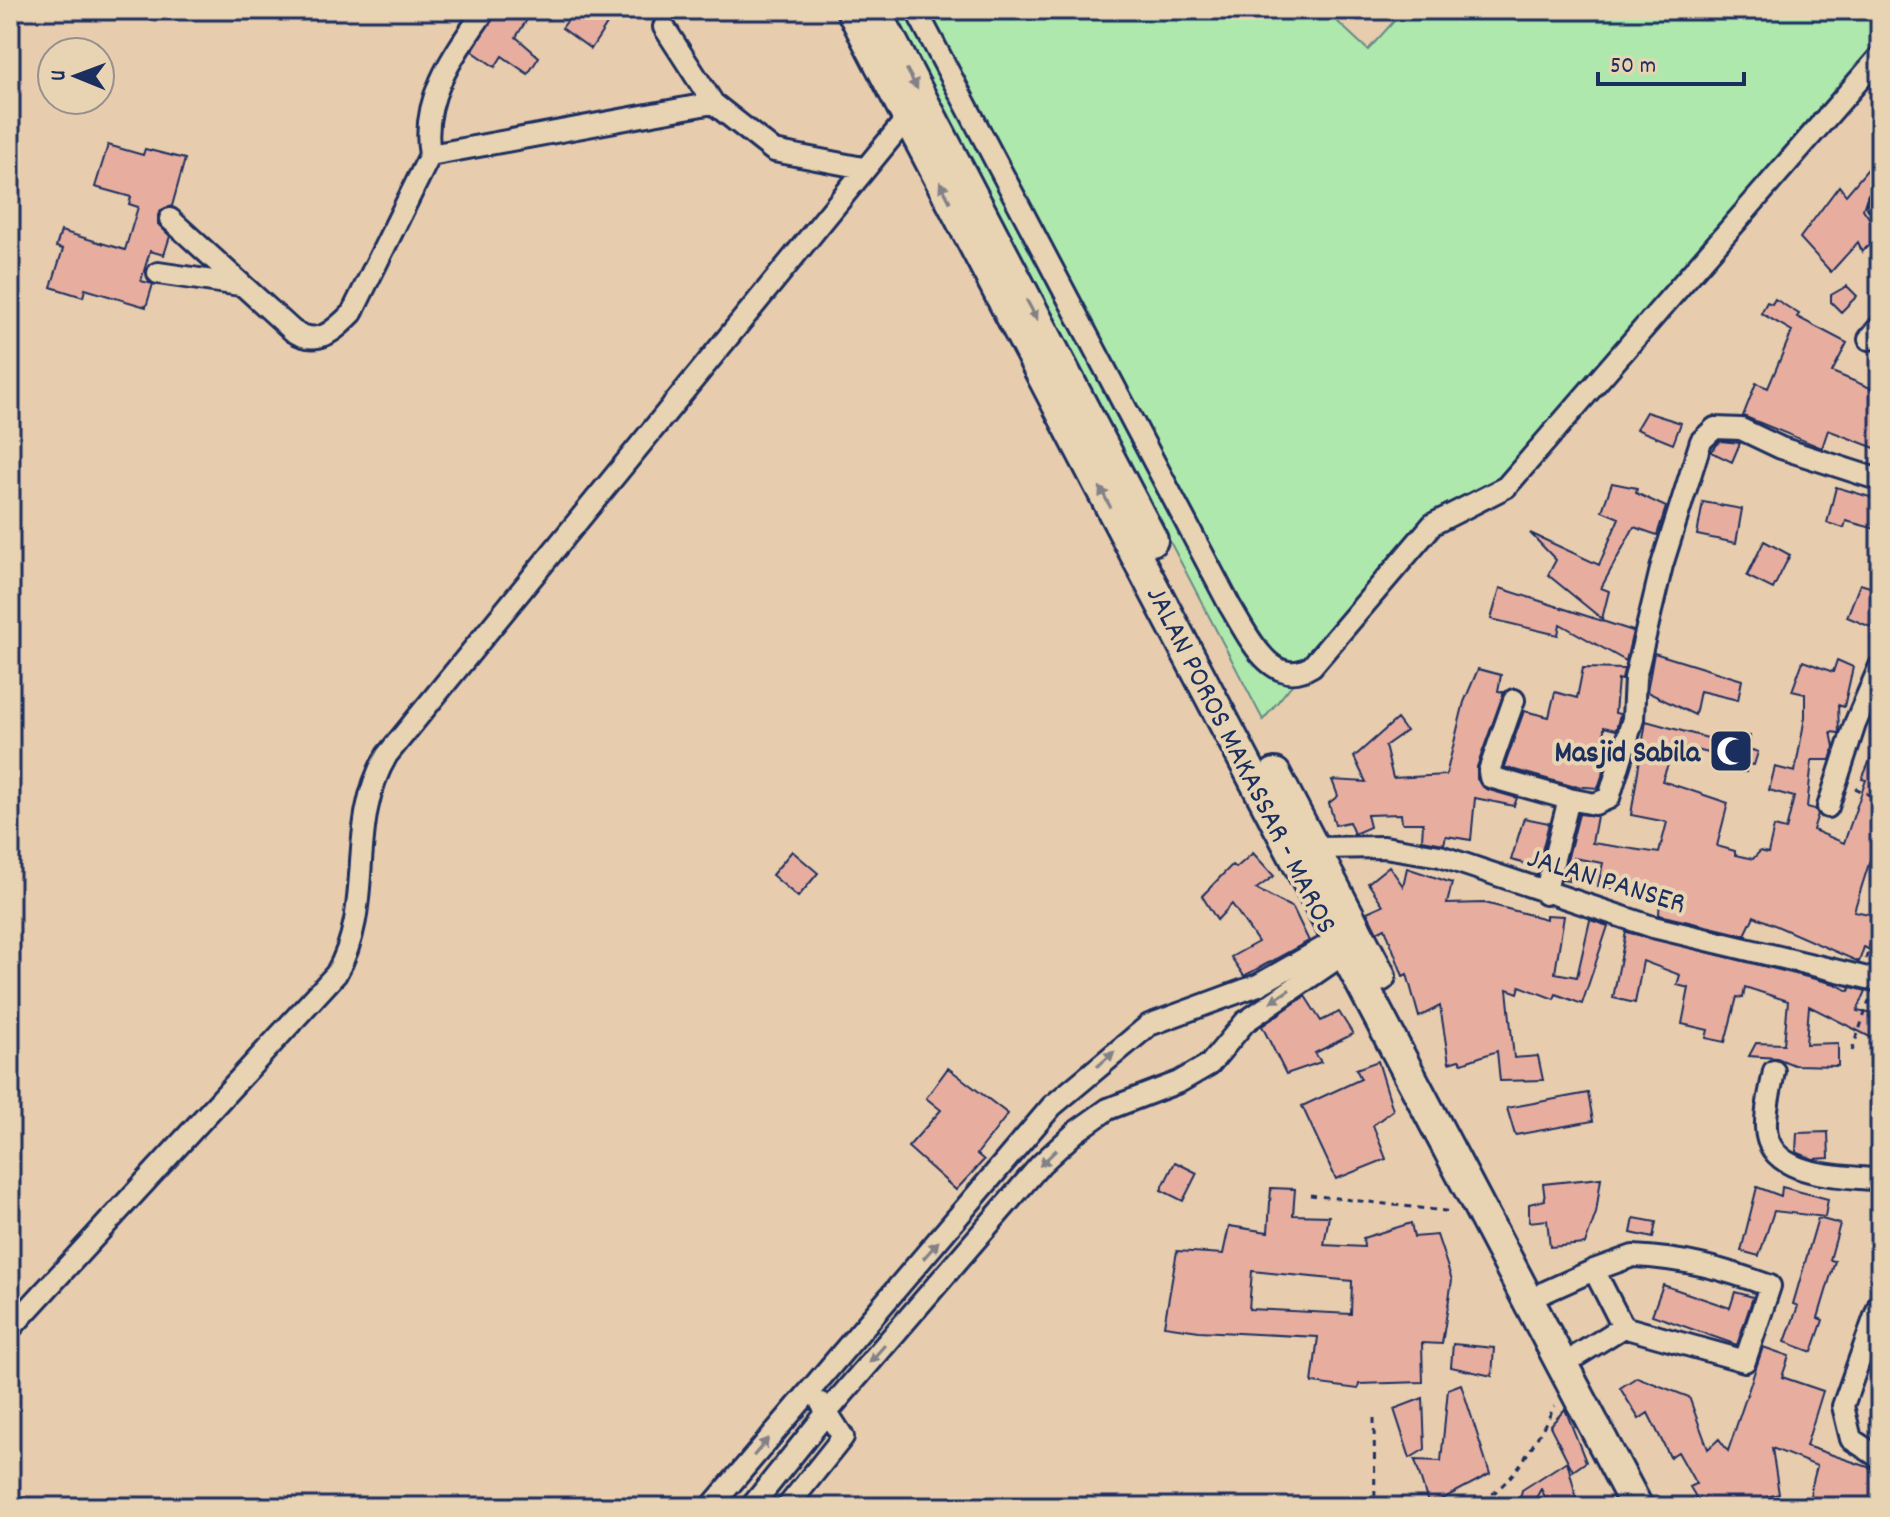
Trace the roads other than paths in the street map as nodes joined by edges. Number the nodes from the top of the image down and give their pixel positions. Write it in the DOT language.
graph roads {
  1 [pos="485,10"];
  2 [pos="852,10"];
  3 [pos="875,10"];
  4 [pos="916,10"];
  5 [pos="664,27"];
  6 [pos="1880,56"];
  7 [pos="713,103"];
  8 [pos="907,118"];
  9 [pos="430,155"];
  10 [pos="863,168"];
  11 [pos="170,219"];
  12 [pos="978,230"];
  13 [pos="158,273"];
  14 [pos="240,285"];
  15 [pos="1880,480"];
  16 [pos="1880,666"];
  17 [pos="1514,700"];
  18 [pos="1569,799"];
  19 [pos="1828,807"];
  20 [pos="1315,848"];
  21 [pos="1545,894"];
  22 [pos="1341,947"];
  23 [pos="1873,979"];
  24 [pos="1774,1071"];
  25 [pos="1880,1180"];
  26 [pos="1594,1270"];
  27 [pos="1545,1292"];
  28 [pos="1880,1302"];
  29 [pos="1623,1327"];
  30 [pos="10,1329"];
  31 [pos="1574,1366"];
  32 [pos="809,1391"];
  33 [pos="829,1410"];
  34 [pos="1880,1458"];
  35 [pos="711,1507"];
  36 [pos="751,1507"];
  37 [pos="787,1507"];
  38 [pos="1637,1507"];
  39 [pos="1658,1507"];
  1 -- 9 [label="street"];
  2 -- 8 [label="highway, JALAN POROS MAKASSAR - MAROS"];
  3 -- 12 [label="highway, JALAN POROS MAKASSAR - MAROS, one-way"];
  4 -- 6 [label="street"];
  5 -- 7 [label="street"];
  7 -- 9 [label="street"];
  7 -- 10 [label="street"];
  8 -- 10 [label="street"];
  12 -- 8 [label="highway, JALAN POROS MAKASSAR - MAROS, one-way"];
  9 -- 14 [label="street"];
  10 -- 30 [label="street"];
  11 -- 14 [label="street"];
  12 -- 20 [label="highway, JALAN POROS MAKASSAR - MAROS, one-way"];
  22 -- 12 [label="highway, JALAN POROS MAKASSAR - MAROS, one-way"];
  13 -- 14 [label="street"];
  15 -- 18 [label="street"];
  16 -- 19 [label="street"];
  17 -- 18 [label="street"];
  18 -- 21 [label="street"];
  20 -- 21 [label="street, JALAN PANSER"];
  20 -- 27 [label="highway, JALAN POROS MAKASSAR - MAROS"];
  21 -- 23 [label="street, JALAN PANSER"];
  22 -- 31 [label="highway, JALAN POROS MAKASSAR - MAROS"];
  32 -- 22 [label="street, one-way"];
  22 -- 33 [label="street, one-way"];
  24 -- 25 [label="street"];
  26 -- 27 [label="street"];
  26 -- 29 [label="street"];
  26 -- 29 [label="street"];
  27 -- 31 [label="highway, JALAN POROS MAKASSAR - MAROS"];
  28 -- 34 [label="street"];
  29 -- 31 [label="street"];
  31 -- 38 [label="highway, JALAN POROS MAKASSAR - MAROS"];
  31 -- 39 [label="highway, JALAN POROS MAKASSAR - MAROS"];
  32 -- 33 [label="street"];
  35 -- 32 [label="street, one-way"];
  33 -- 36 [label="street"];
  33 -- 37 [label="street"];
}
